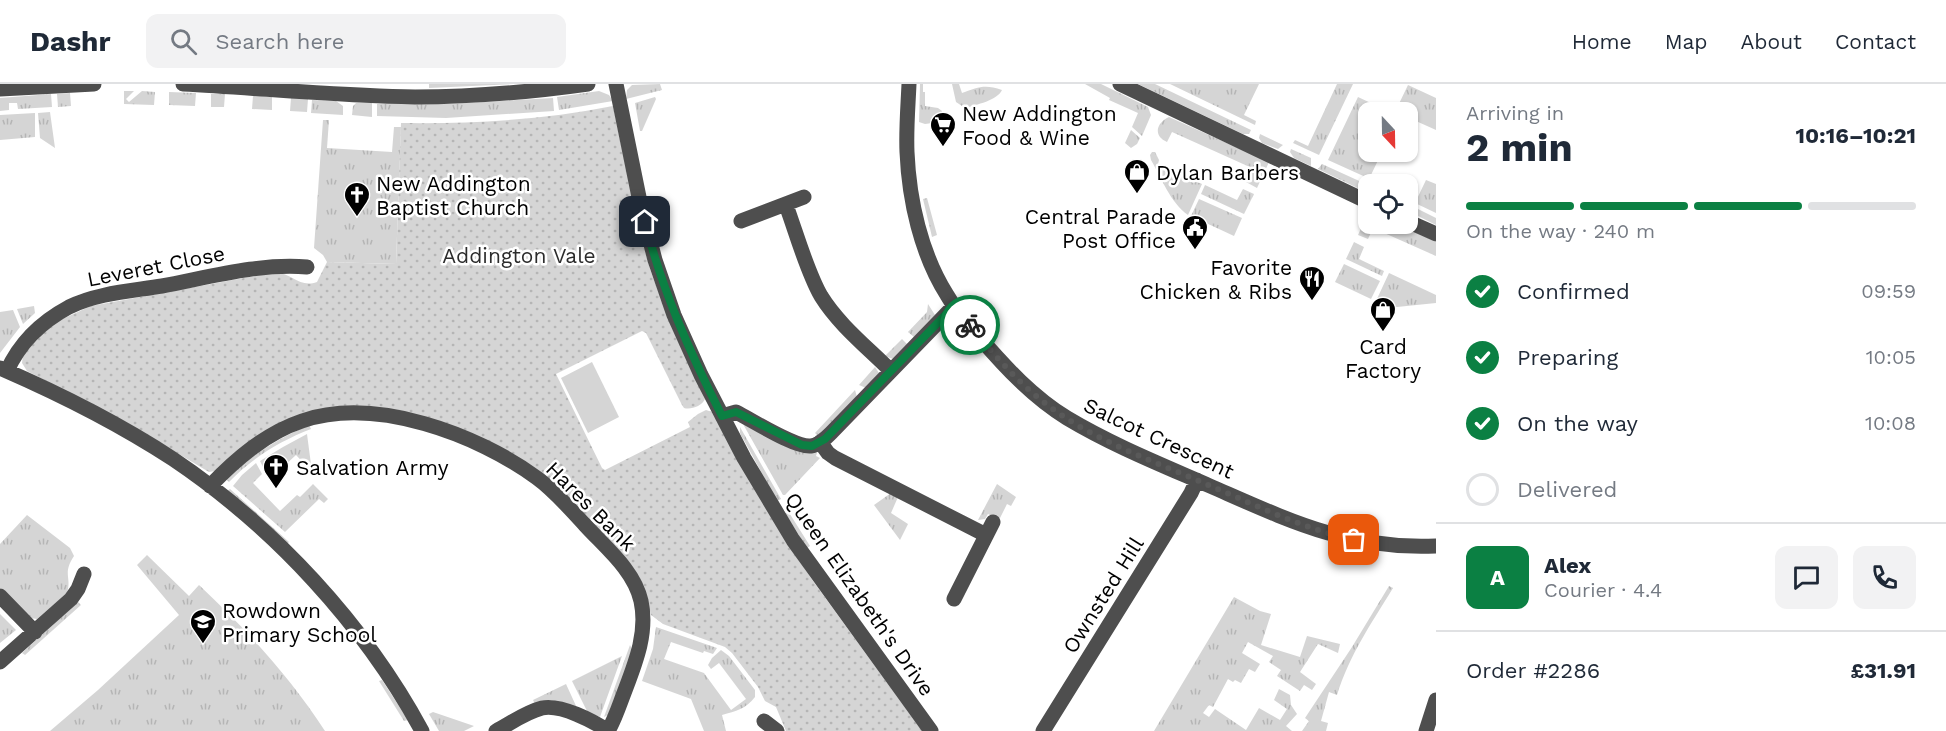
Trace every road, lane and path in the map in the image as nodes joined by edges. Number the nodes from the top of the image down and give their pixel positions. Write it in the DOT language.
graph roads {
  1 [pos="94,84"];
  2 [pos="183,84"];
  3 [pos="588,84"];
  4 [pos="616,84"];
  5 [pos="909,84"];
  6 [pos="1120,84"];
  7 [pos="317,88"];
  8 [pos="0,89"];
  9 [pos="804,197"];
  10 [pos="1358,197"];
  11 [pos="786,205"];
  12 [pos="741,221"];
  13 [pos="1418,226"];
  14 [pos="1436,234"];
  15 [pos="307,267"];
  16 [pos="954,306"];
  17 [pos="3,370"];
  18 [pos="891,371"];
  19 [pos="722,416"];
  20 [pos="820,442"];
  21 [pos="1197,480"];
  22 [pos="210,486"];
  23 [pos="1436,546"];
  24 [pos="84,574"];
  25 [pos="0,596"];
  26 [pos="954,599"];
  27 [pos="35,632"];
  28 [pos="0,662"];
  29 [pos="1436,700"];
  30 [pos="764,721"];
  31 [pos="422,731"];
  32 [pos="496,731"];
  33 [pos="608,731"];
  34 [pos="777,731"];
  35 [pos="931,731"];
  36 [pos="1043,731"];
  37 [pos="1426,731"];
  1 -- 8 [label="street"];
  2 -- 7 [label="street"];
  3 -- 7 [label="street"];
  4 -- 19 [label="street, Queen Elizabeth's Drive"];
  5 -- 16 [label="street, Salcot Crescent"];
  6 -- 10 [label="street"];
  9 -- 11 [label="street"];
  11 -- 12 [label="street"];
  11 -- 18 [label="street"];
  13 -- 14 [label="street"];
  15 -- 17 [label="street, Leveret Close"];
  16 -- 18 [label="street"];
  16 -- 21 [label="street, Salcot Crescent"];
  17 -- 22 [label="street"];
  18 -- 20 [label="street"];
  19 -- 20 [label="street"];
  19 -- 35 [label="street, Queen Elizabeth's Drive"];
  20 -- 26 [label="street"];
  21 -- 23 [label="street, Salcot Crescent"];
  21 -- 36 [label="street, Ownsted Hill"];
  22 -- 31 [label="street"];
  22 -- 33 [label="street, Hares Bank"];
  24 -- 27 [label="street"];
  25 -- 27 [label="street"];
  27 -- 28 [label="street"];
  29 -- 37 [label="street"];
  30 -- 34 [label="street"];
  32 -- 33 [label="street"];
}
